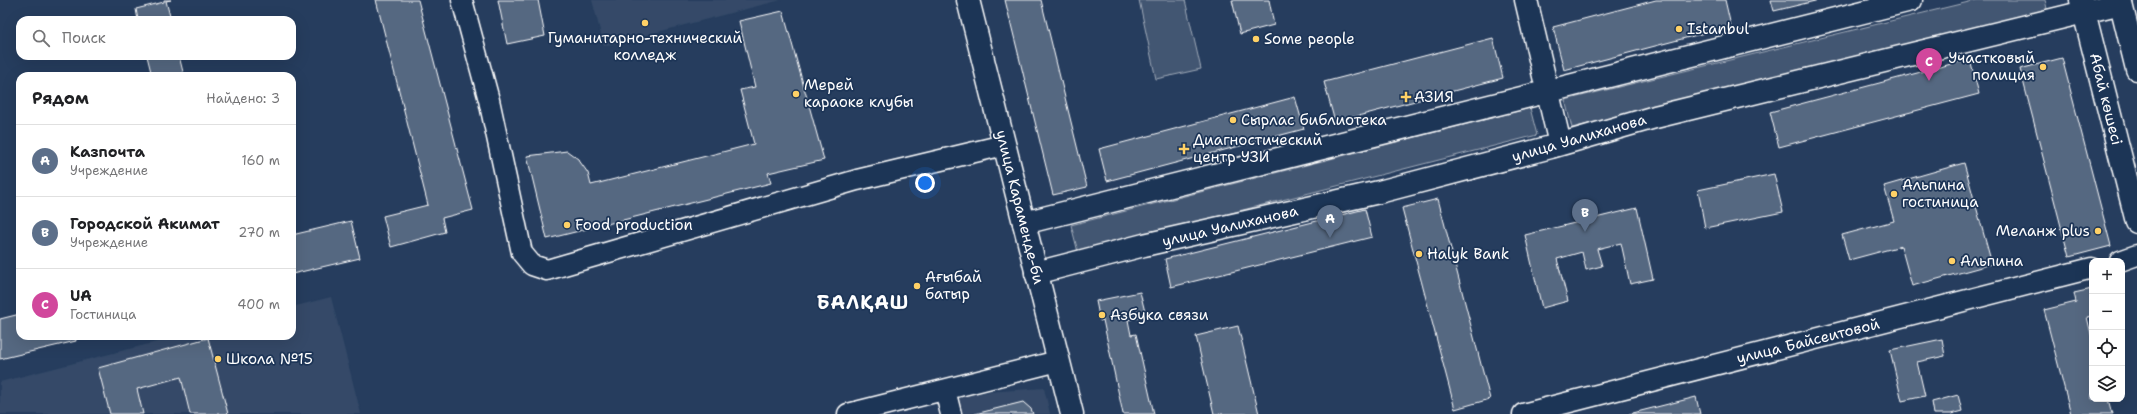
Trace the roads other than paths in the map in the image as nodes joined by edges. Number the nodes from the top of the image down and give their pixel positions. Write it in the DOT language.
graph roads {
  1 [pos="462,0"];
  2 [pos="968,0"];
  3 [pos="1526,0"];
  4 [pos="1911,0"];
  5 [pos="2121,2"];
  6 [pos="2082,6"];
  7 [pos="2137,69"];
  8 [pos="1549,92"];
  9 [pos="1004,144"];
  10 [pos="1560,144"];
  11 [pos="2137,222"];
  12 [pos="1024,223"];
  13 [pos="2137,255"];
  14 [pos="2125,259"];
  15 [pos="2089,269"];
  16 [pos="1036,273"];
  17 [pos="1058,361"];
  18 [pos="945,390"];
  19 [pos="848,414"];
  20 [pos="951,414"];
  21 [pos="1072,414"];
  22 [pos="1523,414"];
  1 -- 9 [label="street"];
  2 -- 9 [label="street, улица Караменде-би"];
  3 -- 8 [label="street"];
  4 -- 8 [label="street"];
  5 -- 6 [label="street, улица Уалиханова"];
  5 -- 7 [label="street"];
  6 -- 10 [label="street, улица Уалиханова"];
  6 -- 11 [label="street, Абай көшесі"];
  8 -- 10 [label="street"];
  8 -- 12 [label="street"];
  9 -- 12 [label="street, улица Караменде-би"];
  10 -- 16 [label="street, улица Уалиханова"];
  12 -- 16 [label="street, улица Караменде-би"];
  13 -- 14 [label="street"];
  15 -- 22 [label="street, улица Байсеитовой"];
  16 -- 17 [label="street, улица Караменде-би"];
  17 -- 18 [label="street"];
  17 -- 21 [label="street, улица Караменде-би"];
  18 -- 19 [label="street"];
  18 -- 20 [label="street"];
}
